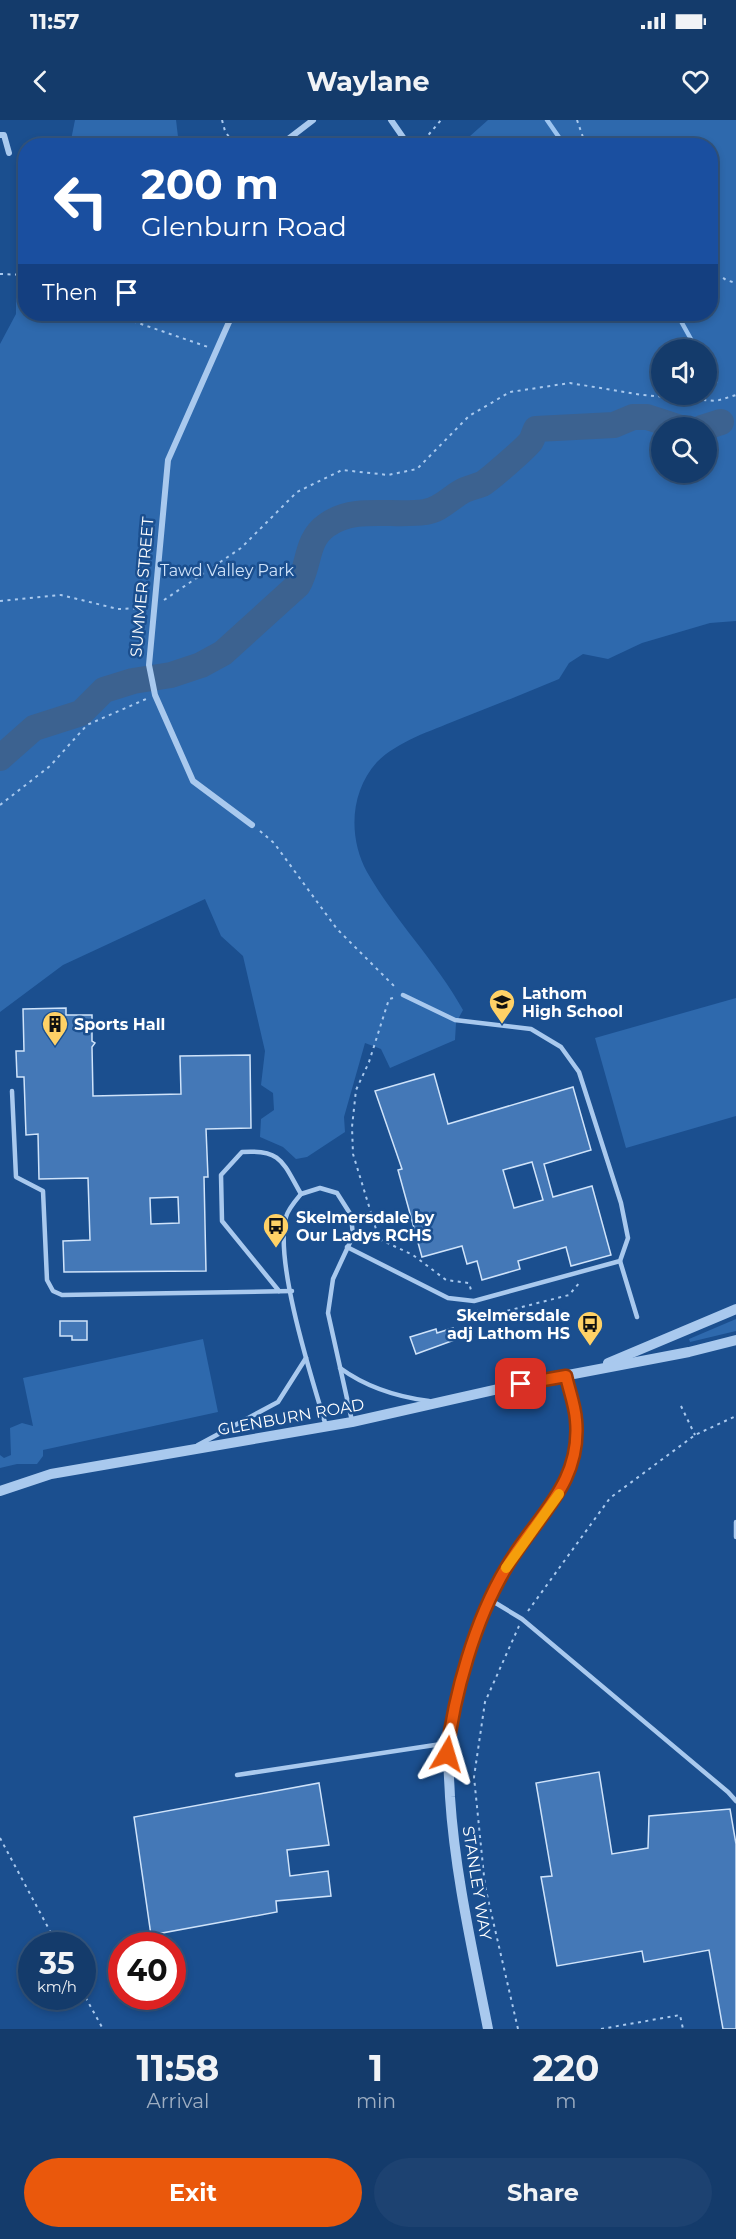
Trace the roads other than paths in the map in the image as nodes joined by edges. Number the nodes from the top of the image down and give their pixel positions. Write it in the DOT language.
graph roads {
  1 [pos="313,120"];
  2 [pos="391,120"];
  3 [pos="0,135"];
  4 [pos="290,138"];
  5 [pos="403,138"];
  6 [pos="9,153"];
  7 [pos="230,321"];
  8 [pos="252,825"];
  9 [pos="403,995"];
  10 [pos="12,1091"];
  11 [pos="301,1194"];
  12 [pos="347,1247"];
  13 [pos="620,1261"];
  14 [pos="279,1291"];
  15 [pos="292,1291"];
  16 [pos="736,1309"];
  17 [pos="637,1317"];
  18 [pos="736,1340"];
  19 [pos="306,1358"];
  20 [pos="340,1368"];
  21 [pos="588,1371"];
  22 [pos="566,1376"];
  23 [pos="444,1402"];
  24 [pos="352,1422"];
  25 [pos="326,1426"];
  26 [pos="188,1451"];
  27 [pos="0,1491"];
  28 [pos="736,1522"];
  29 [pos="736,1537"];
  30 [pos="489,1599"];
  31 [pos="449,1743"];
  32 [pos="237,1775"];
  33 [pos="736,1801"];
  34 [pos="488,2029"];
  1 -- 4 [label="street"];
  2 -- 5 [label="street"];
  3 -- 6 [label="street"];
  7 -- 8 [label="street, SUMMER STREET"];
  9 -- 13 [label="lane"];
  10 -- 14 [label="lane"];
  11 -- 12 [label="lane"];
  11 -- 14 [label="lane"];
  11 -- 15 [label="lane"];
  12 -- 13 [label="lane"];
  12 -- 20 [label="lane"];
  13 -- 17 [label="lane"];
  14 -- 15 [label="lane"];
  15 -- 19 [label="lane"];
  16 -- 21 [label="street, GLENBURN ROAD"];
  18 -- 21 [label="street, GLENBURN ROAD"];
  19 -- 25 [label="lane"];
  19 -- 26 [label="lane"];
  20 -- 23 [label="lane"];
  20 -- 24 [label="lane"];
  21 -- 22 [label="street, GLENBURN ROAD"];
  22 -- 23 [label="street, GLENBURN ROAD"];
  22 -- 30 [label="street, STANLEY WAY"];
  23 -- 24 [label="street, GLENBURN ROAD"];
  24 -- 25 [label="street, GLENBURN ROAD"];
  25 -- 26 [label="street, GLENBURN ROAD"];
  26 -- 27 [label="street, GLENBURN ROAD"];
  28 -- 29 [label="lane"];
  30 -- 31 [label="street, STANLEY WAY"];
  30 -- 33 [label="lane"];
  31 -- 32 [label="lane"];
  31 -- 34 [label="street, STANLEY WAY"];
}
